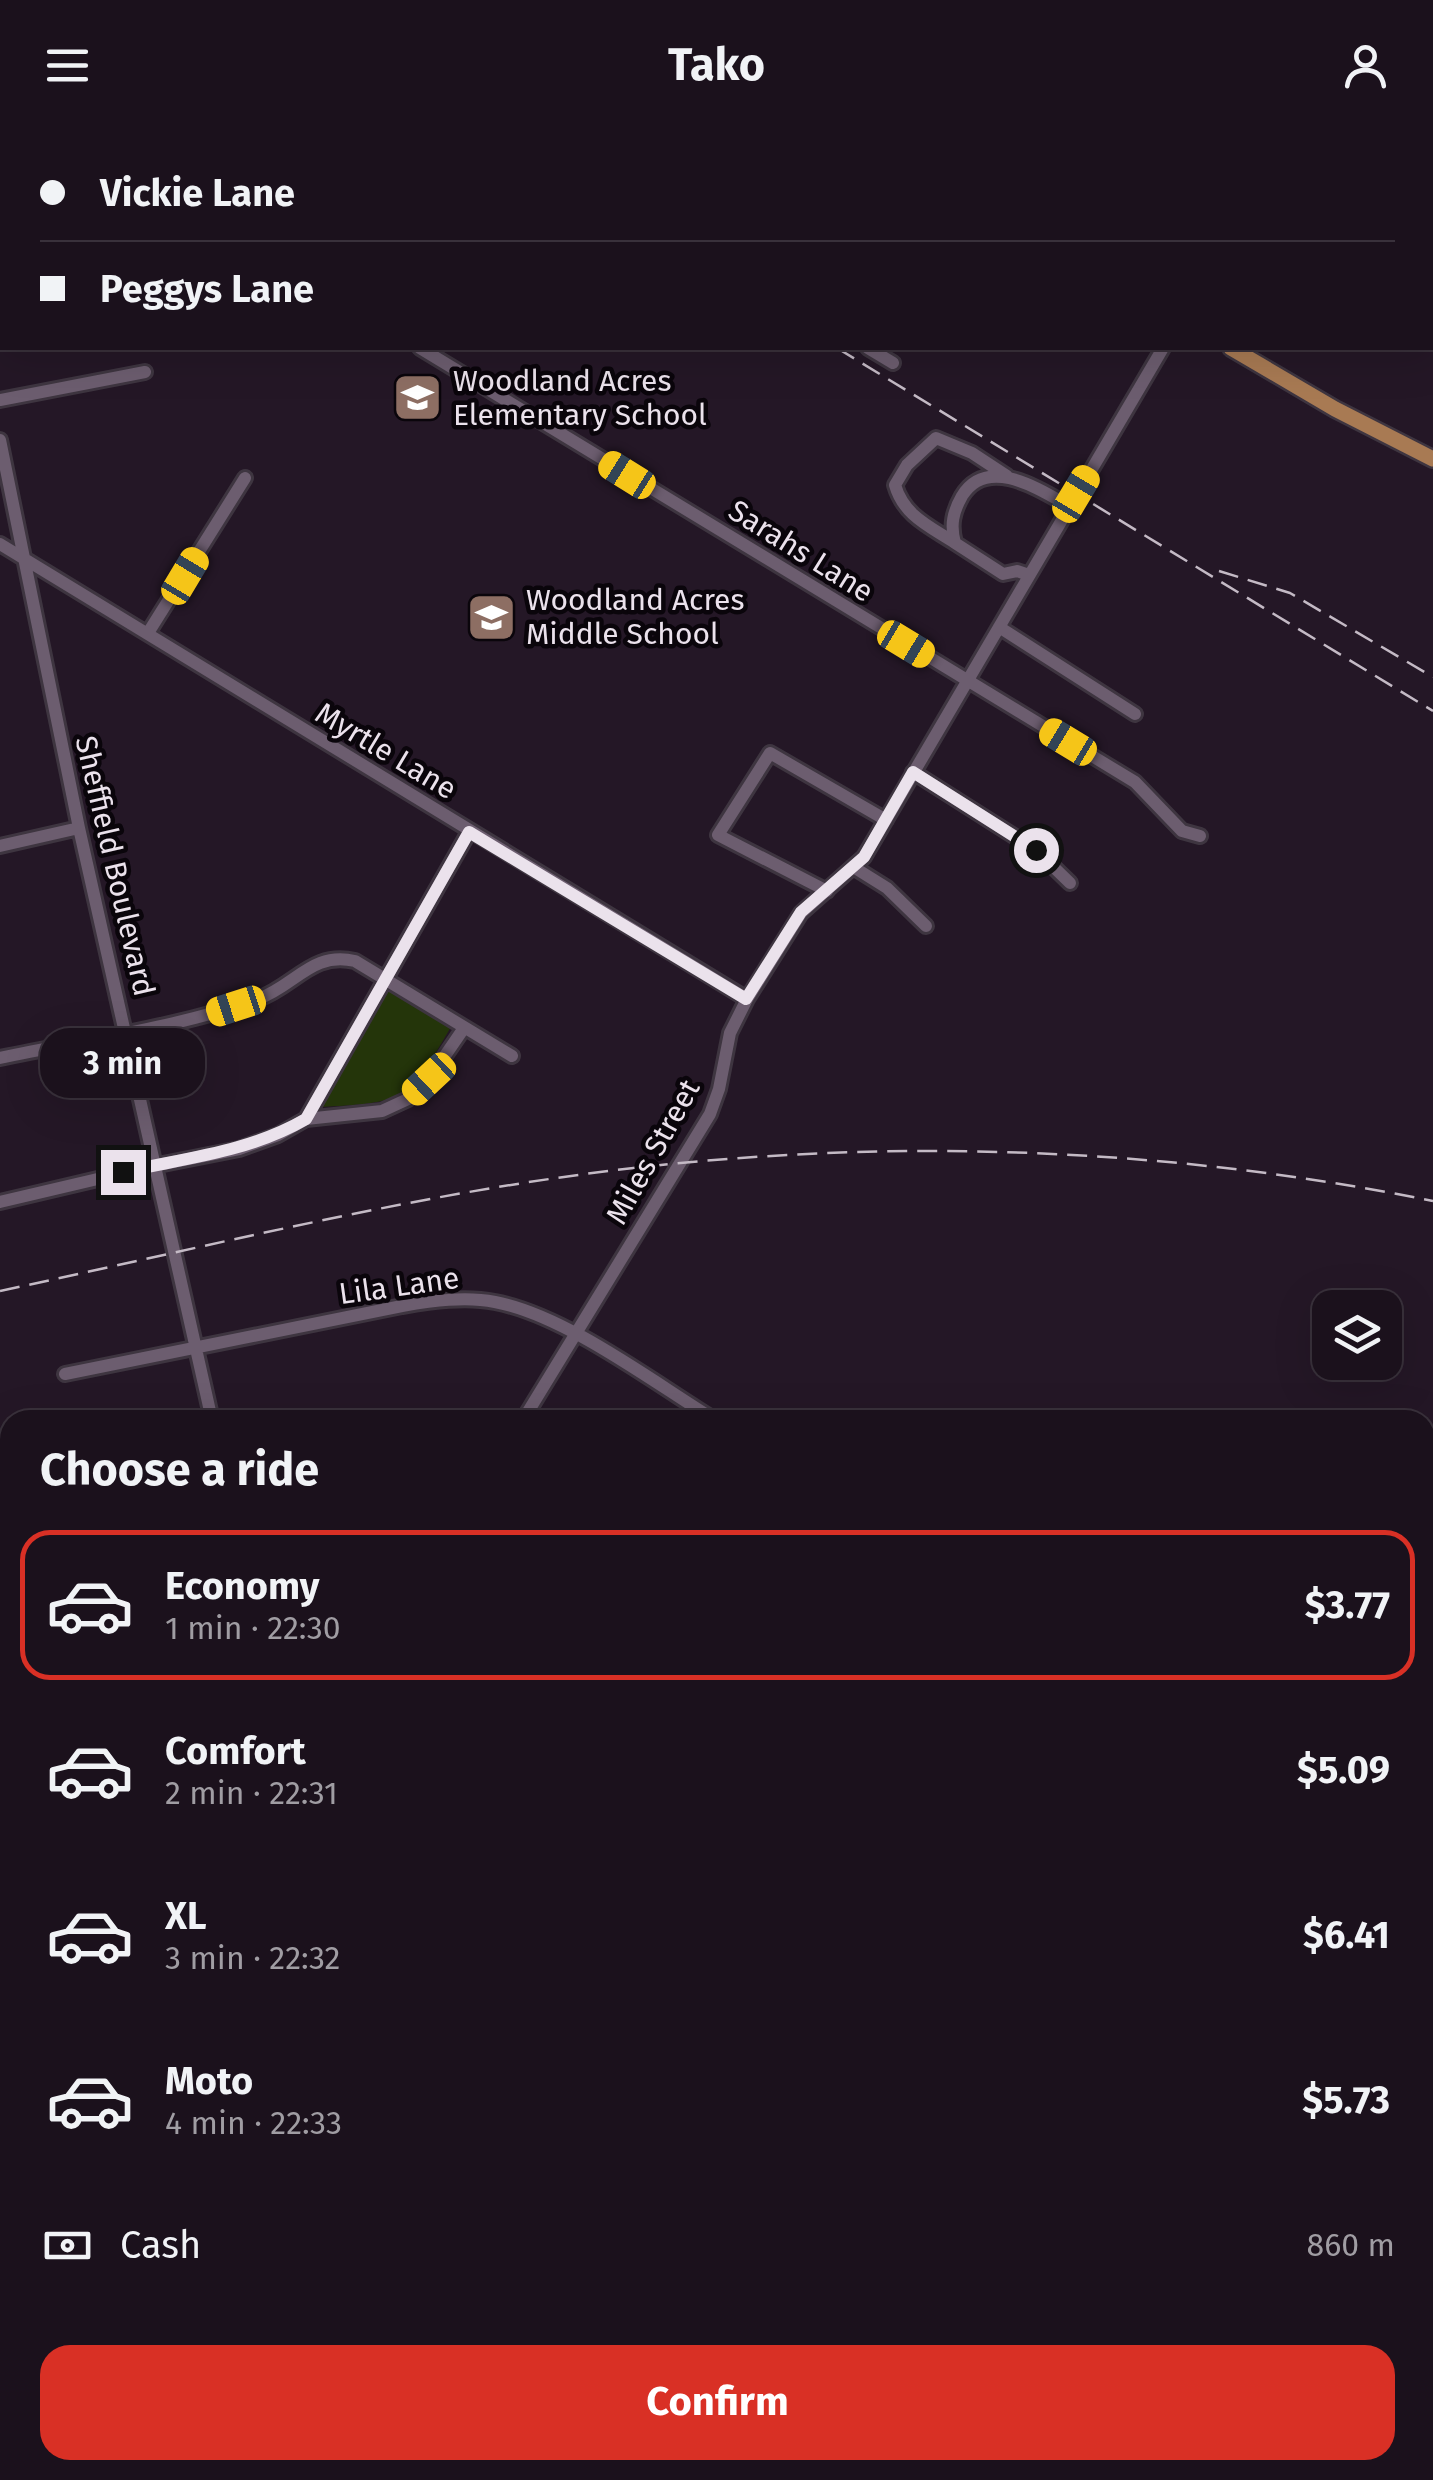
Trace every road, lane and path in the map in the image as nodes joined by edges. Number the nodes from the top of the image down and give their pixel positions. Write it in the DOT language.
graph roads {
  1 [pos="423,350"];
  2 [pos="871,350"];
  3 [pos="1162,350"];
  4 [pos="1234,350"];
  5 [pos="893,363"];
  6 [pos="145,372"];
  7 [pos="0,400"];
  8 [pos="0,440"];
  9 [pos="1433,459"];
  10 [pos="1007,476"];
  11 [pos="245,478"];
  12 [pos="1069,506"];
  13 [pos="955,543"];
  14 [pos="0,544"];
  15 [pos="22,558"];
  16 [pos="1029,576"];
  17 [pos="999,628"];
  18 [pos="148,634"];
  19 [pos="968,680"];
  20 [pos="1135,714"];
  21 [pos="913,772"];
  22 [pos="886,820"];
  23 [pos="80,828"];
  24 [pos="469,832"];
  25 [pos="1200,836"];
  26 [pos="0,846"];
  27 [pos="855,868"];
  28 [pos="1070,883"];
  29 [pos="827,890"];
  30 [pos="926,926"];
  31 [pos="386,980"];
  32 [pos="746,999"];
  33 [pos="464,1028"];
  34 [pos="127,1031"];
  35 [pos="512,1056"];
  36 [pos="0,1058"];
  37 [pos="306,1119"];
  38 [pos="152,1166"];
  39 [pos="0,1202"];
  40 [pos="575,1334"];
  41 [pos="194,1349"];
  42 [pos="64,1374"];
  43 [pos="209,1410"];
  44 [pos="529,1410"];
  45 [pos="699,1410"];
  1 -- 19 [label="street, Sarahs Lane"];
  2 -- 5 [label="street"];
  3 -- 12 [label="street, Miles Street"];
  4 -- 9 [label="main road"];
  6 -- 7 [label="street"];
  8 -- 15 [label="street, Sheffield Boulevard"];
  10 -- 12 [label="street"];
  10 -- 13 [label="street"];
  10 -- 13 [label="street"];
  11 -- 18 [label="street"];
  12 -- 16 [label="street, Miles Street"];
  13 -- 16 [label="street"];
  14 -- 15 [label="street, Myrtle Lane"];
  15 -- 18 [label="street, Myrtle Lane"];
  15 -- 23 [label="street, Sheffield Boulevard"];
  16 -- 17 [label="street, Miles Street"];
  17 -- 19 [label="street, Miles Street"];
  17 -- 20 [label="street"];
  18 -- 24 [label="street, Myrtle Lane"];
  19 -- 21 [label="street, Miles Street"];
  19 -- 25 [label="street, Sarahs Lane"];
  21 -- 22 [label="street, Miles Street"];
  21 -- 28 [label="street"];
  22 -- 27 [label="street, Miles Street"];
  22 -- 29 [label="street"];
  23 -- 26 [label="street"];
  23 -- 34 [label="street, Sheffield Boulevard"];
  24 -- 31 [label="street"];
  24 -- 32 [label="street, Myrtle Lane"];
  27 -- 29 [label="street, Miles Street"];
  27 -- 30 [label="street"];
  29 -- 32 [label="street, Miles Street"];
  31 -- 33 [label="street"];
  31 -- 34 [label="street"];
  31 -- 37 [label="street"];
  32 -- 40 [label="street, Miles Street"];
  33 -- 35 [label="street"];
  33 -- 37 [label="street"];
  34 -- 36 [label="street"];
  34 -- 38 [label="street, Sheffield Boulevard"];
  37 -- 38 [label="street"];
  38 -- 39 [label="street"];
  38 -- 41 [label="street, Sheffield Boulevard"];
  40 -- 41 [label="street, Lila Lane"];
  40 -- 44 [label="street, Miles Street"];
  40 -- 45 [label="street, Lila Lane"];
  41 -- 42 [label="street, Lila Lane"];
  41 -- 43 [label="street, Sheffield Boulevard"];
}
